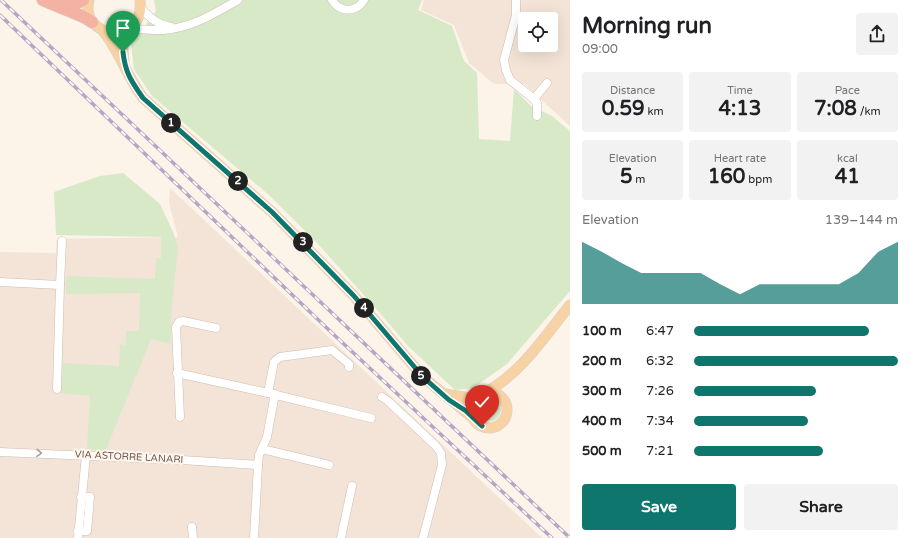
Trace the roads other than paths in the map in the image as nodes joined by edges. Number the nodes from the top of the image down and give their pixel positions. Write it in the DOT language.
graph roads {
  1 [pos="43,0"];
  2 [pos="83,0"];
  3 [pos="89,0"];
  4 [pos="238,0"];
  5 [pos="332,0"];
  6 [pos="364,0"];
  7 [pos="516,0"];
  8 [pos="141,4"];
  9 [pos="58,6"];
  10 [pos="92,22"];
  11 [pos="175,28"];
  12 [pos="126,30"];
  13 [pos="103,31"];
  14 [pos="124,68"];
  15 [pos="547,83"];
  16 [pos="534,98"];
  17 [pos="537,116"];
  18 [pos="62,241"];
  19 [pos="0,282"];
  20 [pos="60,285"];
  21 [pos="570,305"];
  22 [pos="216,328"];
  23 [pos="349,367"];
  24 [pos="177,373"];
  25 [pos="511,376"];
  26 [pos="56,389"];
  27 [pos="484,393"];
  28 [pos="271,394"];
  29 [pos="443,394"];
  30 [pos="382,397"];
  31 [pos="475,398"];
  32 [pos="504,402"];
  33 [pos="180,418"];
  34 [pos="371,418"];
  35 [pos="473,418"];
  36 [pos="262,449"];
  37 [pos="0,452"];
  38 [pos="86,455"];
  39 [pos="258,465"];
  40 [pos="329,465"];
  41 [pos="352,486"];
  42 [pos="192,527"];
  43 [pos="78,535"];
  44 [pos="193,538"];
  45 [pos="254,538"];
  46 [pos="341,538"];
  47 [pos="423,538"];
  1 -- 9 [label="highway"];
  2 -- 9 [label="highway"];
  3 -- 10 [label="main road"];
  4 -- 11 [label="street"];
  5 -- 6 [label="street"];
  7 -- 16 [label="street"];
  8 -- 11 [label="street"];
  8 -- 12 [label="main road"];
  9 -- 10 [label="highway"];
  10 -- 13 [label="main road"];
  11 -- 12 [label="street"];
  12 -- 13 [label="main road"];
  12 -- 14 [label="main road"];
  13 -- 14 [label="main road"];
  14 -- 29 [label="main road"];
  15 -- 16 [label="street"];
  16 -- 17 [label="street"];
  18 -- 20 [label="street"];
  19 -- 20 [label="street"];
  20 -- 26 [label="street"];
  21 -- 25 [label="main road"];
  22 -- 24 [label="street"];
  23 -- 28 [label="street"];
  24 -- 28 [label="street"];
  24 -- 33 [label="street"];
  25 -- 27 [label="main road"];
  25 -- 32 [label="main road"];
  27 -- 31 [label="main road"];
  27 -- 32 [label="main road"];
  28 -- 34 [label="street"];
  28 -- 36 [label="street"];
  29 -- 31 [label="main road"];
  29 -- 35 [label="main road"];
  30 -- 47 [label="street"];
  31 -- 35 [label="main road"];
  32 -- 35 [label="main road"];
  36 -- 39 [label="street"];
  36 -- 40 [label="street"];
  37 -- 38 [label="street, VIA ASTORRE LANARI, one-way"];
  38 -- 39 [label="street, VIA ASTORRE LANARI"];
  38 -- 43 [label="street"];
  39 -- 45 [label="street"];
  41 -- 46 [label="street"];
  42 -- 44 [label="street"];
}
